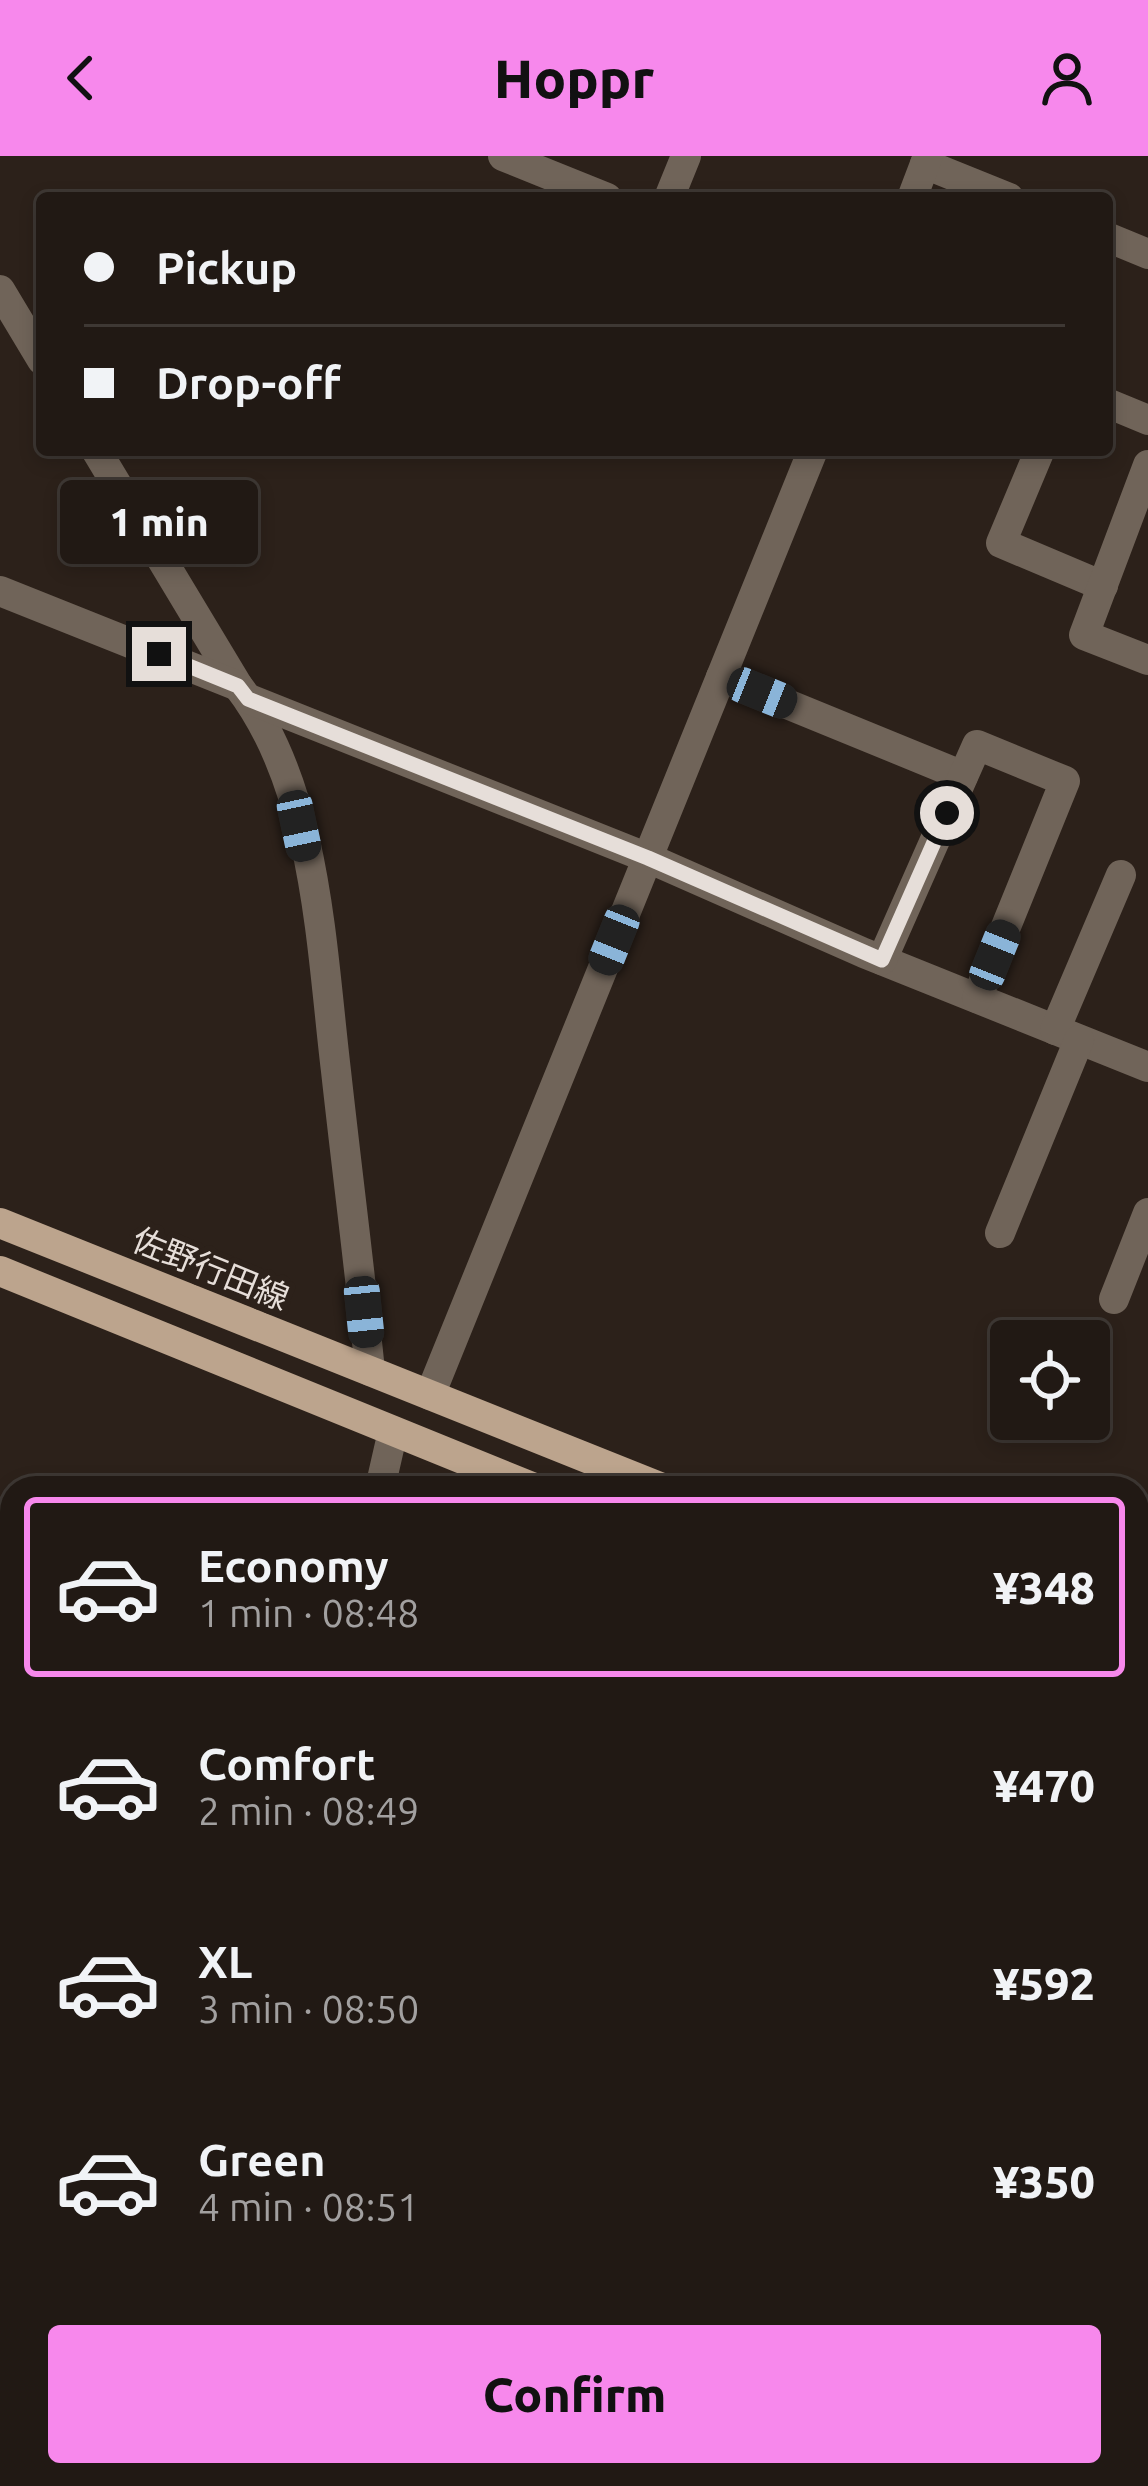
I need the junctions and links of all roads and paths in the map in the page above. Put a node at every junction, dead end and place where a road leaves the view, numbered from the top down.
1 (686, 156) edge
2 (517, 159) edge
3 (926, 160) edge
4 (593, 192) edge
5 (671, 192) edge
6 (914, 192) edge
7 (996, 192) edge
8 (1113, 239) edge
9 (1148, 254) edge
10 (0, 290) edge
11 (36, 350) edge
12 (1113, 405) edge
13 (1148, 420) edge
14 (100, 456) edge
15 (811, 456) edge
16 (1037, 456) edge
17 (1148, 465) edge
18 (1103, 586) junction
19 (0, 591) edge
20 (1148, 660) edge
21 (722, 677) junction
22 (243, 693) junction
23 (963, 776) junction
24 (648, 858) junction
25 (1121, 875) dead end
26 (882, 960) junction
27 (977, 998) junction
28 (1067, 1035) junction
29 (1148, 1067) edge
30 (1148, 1213) edge
31 (0, 1223) edge
32 (1000, 1232) dead end
33 (0, 1271) edge
34 (1114, 1299) dead end
35 (370, 1371) junction
36 (430, 1395) junction
37 (393, 1431) junction
38 (383, 1476) edge
39 (504, 1476) edge
40 (632, 1476) edge

1 - 5 street
2 - 4 street
3 - 6 street
3 - 7 street
8 - 9 street
10 - 11 street
12 - 13 street
14 - 22 street
15 - 21 street
16 - 18 street
17 - 18 street
18 - 20 street
19 - 22 street
21 - 23 street
21 - 24 street
22 - 24 street
22 - 35 street
23 - 26 street
23 - 27 street
24 - 26 street
24 - 36 street
25 - 28 street
26 - 27 street
27 - 28 street
28 - 29 street
28 - 32 street
30 - 34 street
31 - 35 main road, 佐野行田線
33 - 37 main road
35 - 36 main road, 佐野行田線
36 - 40 main road, 佐野行田線
37 - 38 street
37 - 39 main road

